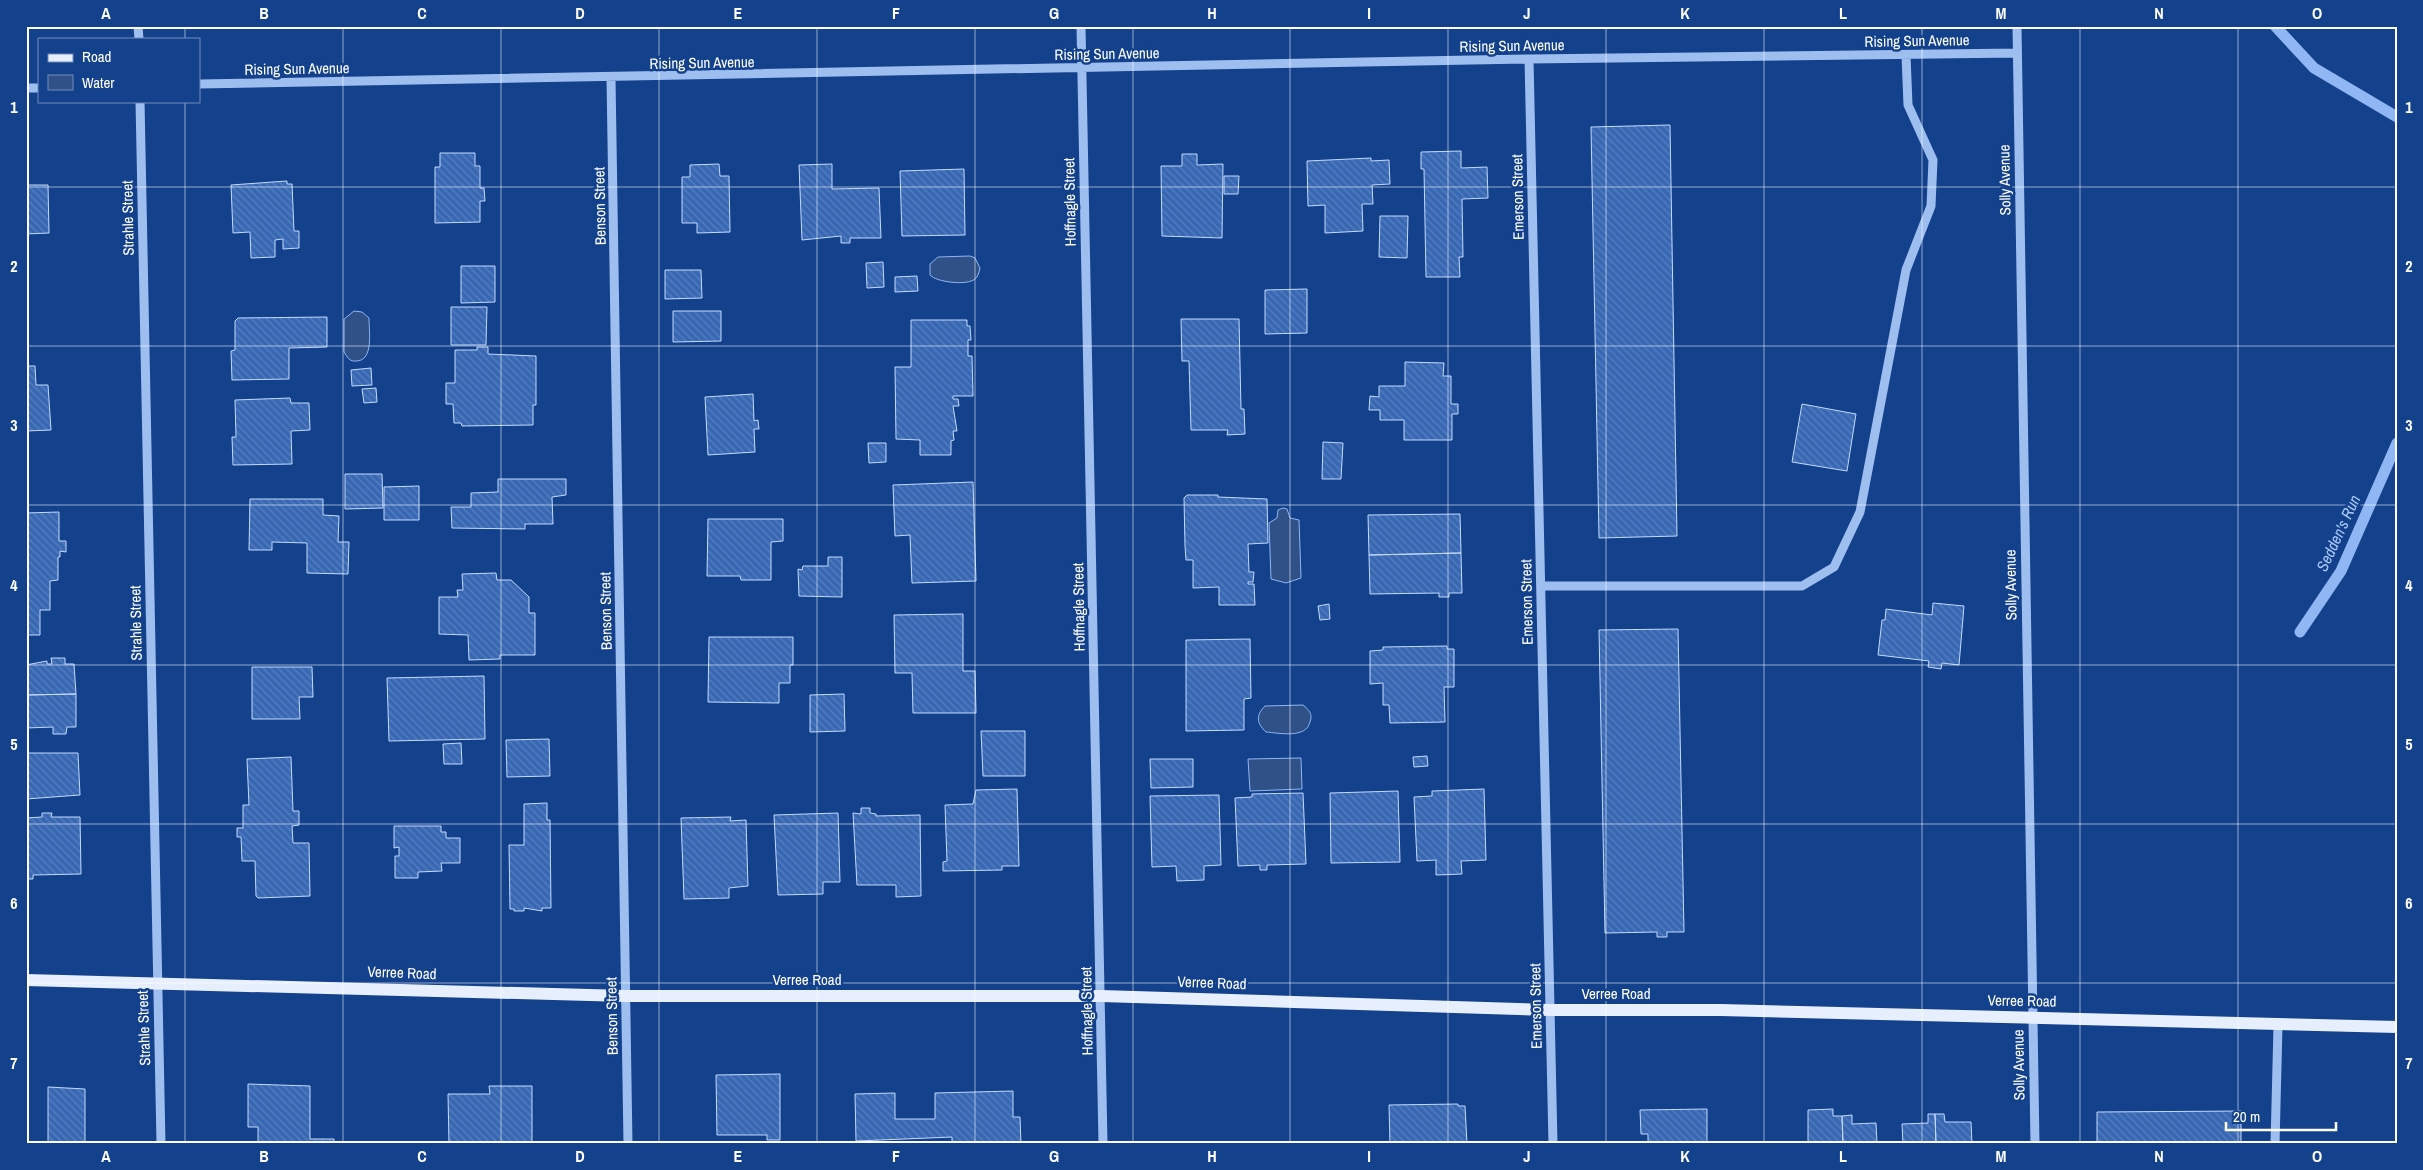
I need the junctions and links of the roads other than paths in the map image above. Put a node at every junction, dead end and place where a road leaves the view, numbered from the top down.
1 (1081, 26) edge
2 (2017, 26) edge
3 (2016, 53) junction
4 (1906, 54) junction
5 (1529, 59) junction
6 (1081, 69) junction
7 (612, 78) junction
8 (200, 84) edge
9 (140, 102) edge
10 (1540, 586) junction
11 (26, 980) edge
12 (156, 983) junction
13 (626, 996) junction
14 (1101, 996) junction
15 (1550, 1010) junction
16 (2032, 1018) junction
17 (2278, 1026) junction
18 (2397, 1027) edge
19 (161, 1144) edge
20 (628, 1144) edge
21 (1103, 1144) edge
22 (1553, 1144) edge
23 (2035, 1144) edge
24 (2275, 1144) edge

1 - 6 street, Hoffnagle Street
2 - 3 street, Solly Avenue
3 - 4 street, Rising Sun Avenue
3 - 16 street, Solly Avenue
4 - 5 street, Rising Sun Avenue
4 - 10 street
5 - 6 street, Rising Sun Avenue
5 - 10 street, Emerson Street
6 - 7 street, Rising Sun Avenue
6 - 14 street, Hoffnagle Street
7 - 8 street, Rising Sun Avenue
7 - 13 street, Benson Street
9 - 12 street, Strahle Street
10 - 15 street, Emerson Street
11 - 12 main road, Verree Road
12 - 13 main road, Verree Road
12 - 19 street, Strahle Street
13 - 14 main road, Verree Road
13 - 20 street, Benson Street
14 - 15 main road, Verree Road
14 - 21 street, Hoffnagle Street
15 - 16 main road, Verree Road
15 - 22 street, Emerson Street
16 - 17 main road, Verree Road
16 - 23 street, Solly Avenue
17 - 18 main road, Verree Road
17 - 24 street

